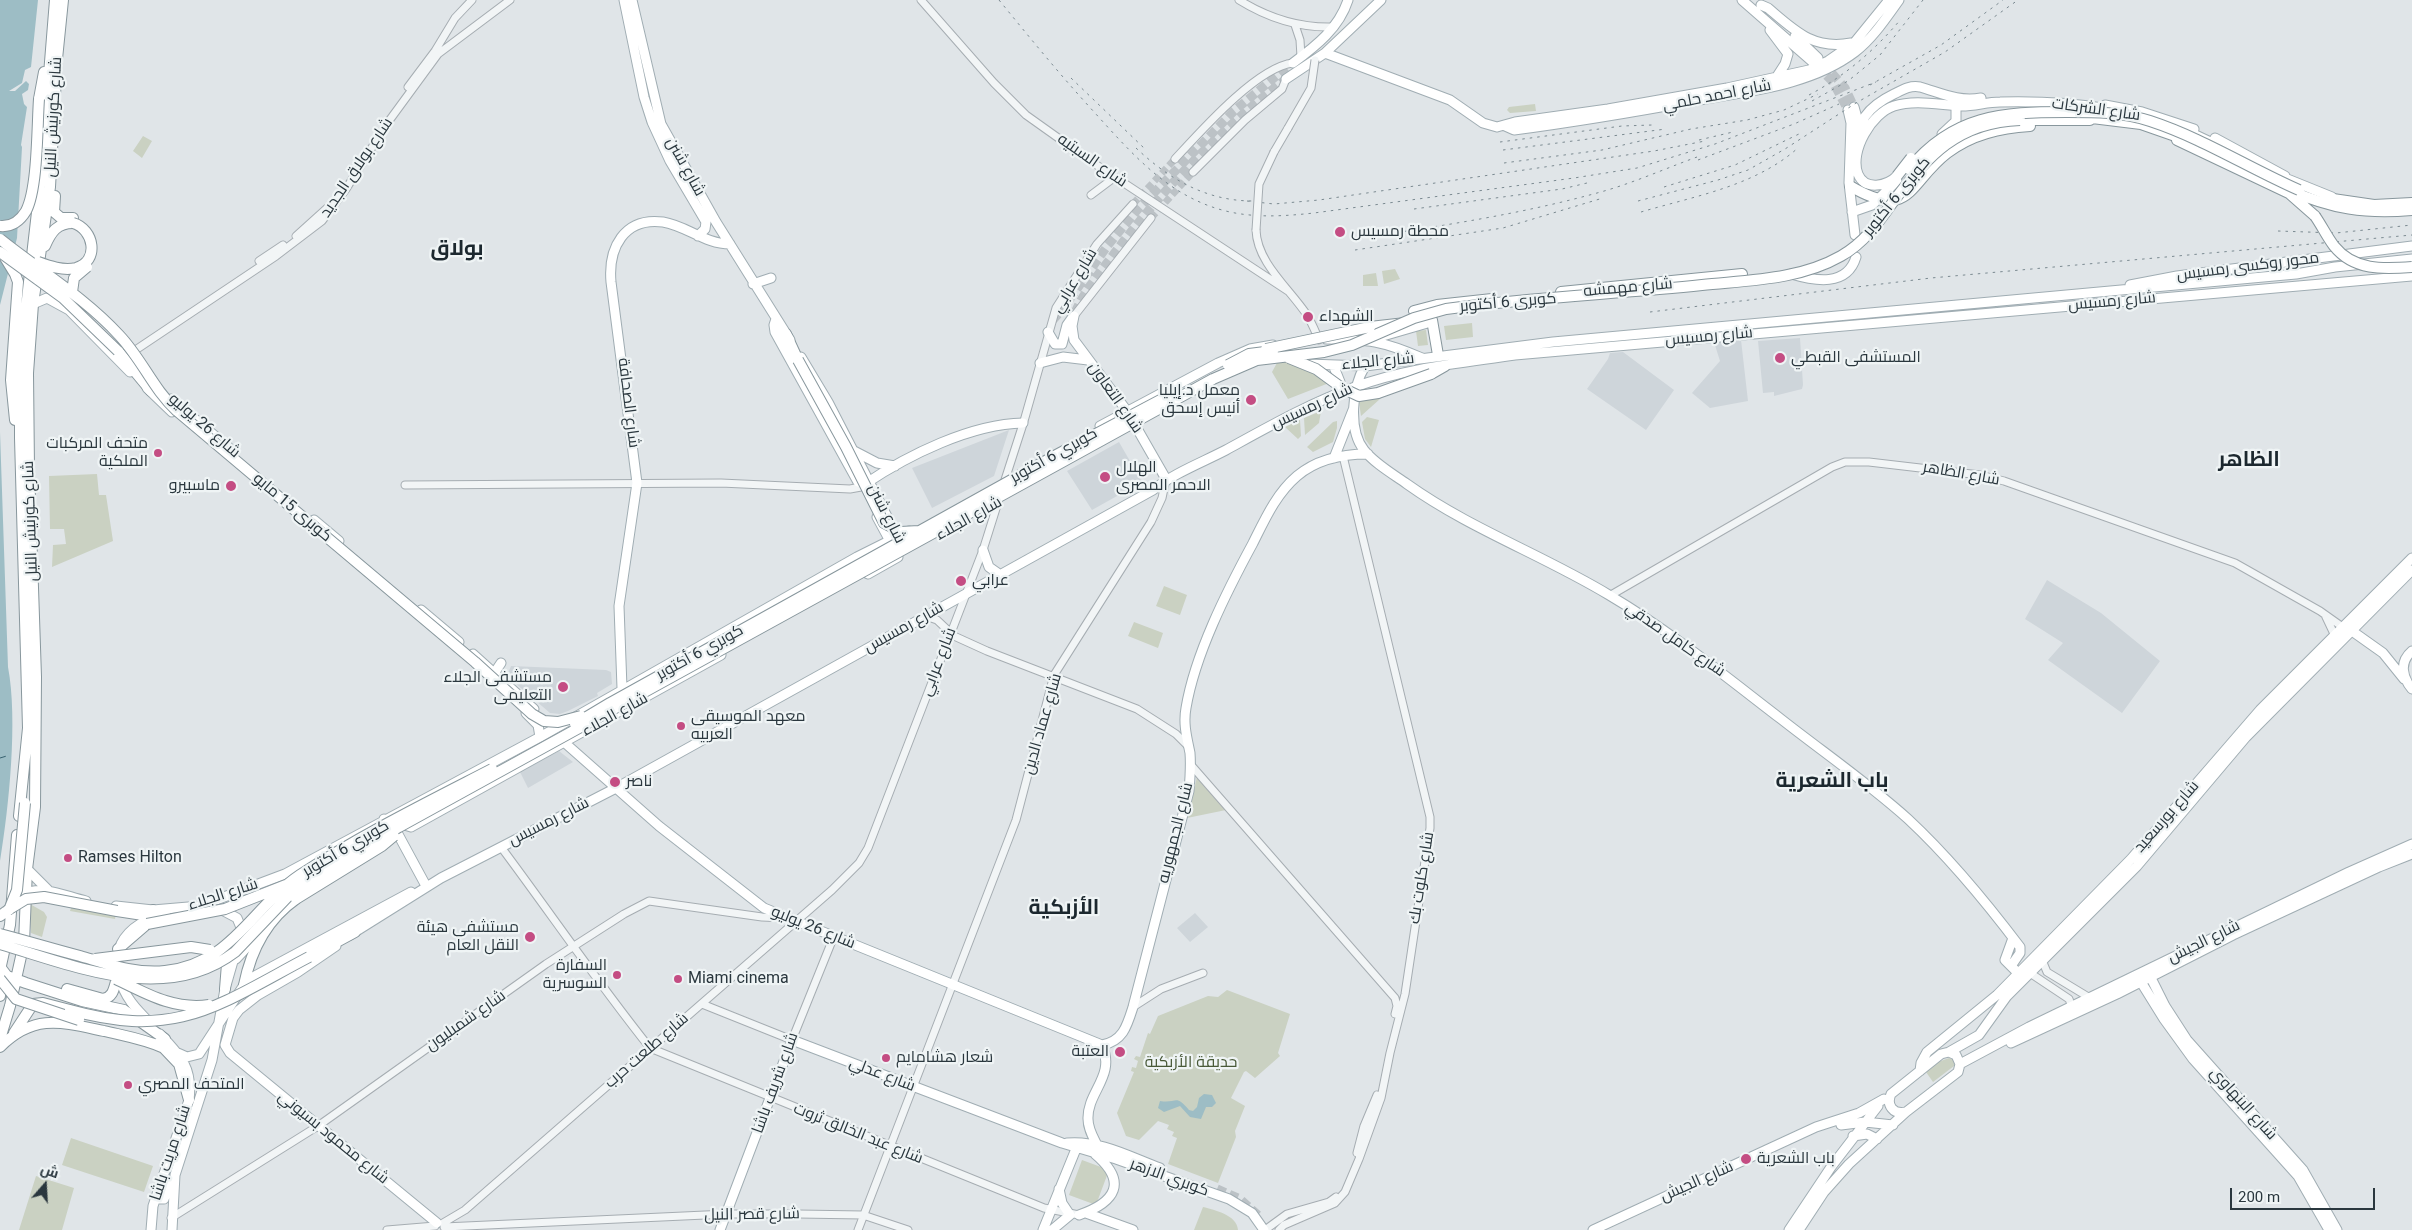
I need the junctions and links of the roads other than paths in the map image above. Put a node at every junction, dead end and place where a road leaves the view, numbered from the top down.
1 (55, 0) edge
2 (63, 0) edge
3 (472, 0) edge
4 (510, 0) edge
5 (624, 0) edge
6 (632, 0) edge
7 (921, 0) edge
8 (1239, 0) edge
9 (1348, 0) edge
10 (1381, 0) edge
11 (1742, 0) edge
12 (1889, 0) edge
13 (1899, 0) edge
14 (1759, 7) edge
15 (1295, 25) junction
16 (1333, 27) junction
17 (1854, 43) junction
18 (50, 52) junction
19 (437, 52) junction
20 (1325, 54) junction
21 (1301, 57) junction
22 (1315, 60) junction
23 (1816, 60) tunnel mouth
24 (1293, 62) joint
25 (1776, 78) junction
26 (1286, 79) joint
27 (646, 84) junction
28 (1919, 87) junction
29 (1956, 102) junction
30 (1918, 103) junction
31 (1586, 116) junction
32 (2087, 116) junction
33 (1859, 125) junction
34 (2205, 138) junction
35 (2192, 143) junction
36 (2206, 150) junction
37 (53, 152) junction
38 (1850, 157) junction
39 (1176, 159) tunnel mouth
40 (1193, 172) tunnel mouth
41 (1896, 176) joint
42 (1115, 178) junction
43 (45, 186) junction
44 (1850, 186) junction
45 (2289, 194) junction
46 (1091, 195) dead end
47 (1880, 198) junction
48 (2412, 200) edge
49 (1133, 204) tunnel mouth
50 (2412, 210) edge
51 (1852, 212) junction
52 (2412, 215) edge
53 (1151, 218) tunnel mouth
54 (73, 220) junction
55 (716, 222) junction
56 (0, 226) edge
57 (706, 226) junction
58 (1855, 235) dead end
59 (698, 236) junction
60 (0, 239) edge
61 (730, 244) junction
62 (2412, 246) edge
63 (1, 253) edge
64 (26, 257) junction
65 (1856, 257) dead end
66 (2412, 259) edge
67 (40, 260) junction
68 (2382, 261) junction
69 (2339, 266) junction
70 (2412, 267) edge
71 (2412, 276) edge
72 (771, 278) dead end
73 (2379, 278) junction
74 (2343, 281) junction
75 (1681, 283) junction
76 (753, 284) junction
77 (1286, 288) junction
78 (77, 293) junction
79 (2086, 294) junction
80 (33, 304) junction
81 (69, 310) junction
82 (1414, 311) joint
83 (1074, 316) junction
84 (776, 319) junction
85 (1432, 320) junction
86 (1398, 325) joint
87 (1048, 332) junction
88 (786, 334) junction
89 (1319, 340) junction
90 (1370, 340) junction
91 (1273, 345) junction
92 (129, 349) junction
93 (1259, 352) junction
94 (1438, 355) junction
95 (1284, 356) junction
96 (1422, 358) junction
97 (1088, 360) junction
98 (1040, 363) junction
99 (1321, 365) junction
100 (1334, 366) junction
101 (1365, 366) junction
102 (1444, 366) junction
103 (1356, 386) junction
104 (151, 391) junction
105 (1339, 393) junction
106 (168, 396) joint
107 (1354, 407) junction
108 (1128, 411) junction
109 (1023, 423) junction
110 (1136, 425) junction
111 (20, 438) junction
112 (854, 451) junction
113 (1368, 454) junction
114 (1338, 457) junction
115 (895, 466) junction
116 (1005, 479) junction
117 (1166, 479) junction
118 (869, 481) junction
119 (638, 483) junction
120 (405, 484) dead end
121 (861, 487) junction
122 (998, 503) junction
123 (922, 530) junction
124 (894, 539) junction
125 (983, 550) junction
126 (906, 553) junction
127 (2412, 558) edge
128 (2412, 570) edge
129 (999, 574) junction
130 (967, 592) junction
131 (1610, 595) junction
132 (2320, 611) junction
133 (925, 616) junction
134 (2348, 630) junction
135 (950, 632) junction
136 (2335, 636) junction
137 (2412, 651) edge
138 (501, 663) dead end
139 (488, 670) junction
140 (1054, 675) junction
141 (2404, 679) junction
142 (622, 688) junction
143 (2412, 689) edge
144 (610, 703) junction
145 (568, 719) junction
146 (540, 737) junction
147 (565, 743) junction
148 (27, 746) junction
149 (1188, 746) junction
150 (1191, 765) junction
151 (616, 788) junction
152 (392, 823) junction
153 (2412, 844) edge
154 (501, 847) junction
155 (2412, 854) edge
156 (14, 865) junction
157 (27, 867) junction
158 (848, 874) joint
159 (441, 878) junction
160 (425, 884) junction
161 (287, 885) junction
162 (48, 890) junction
163 (26, 892) junction
164 (235, 892) junction
165 (11, 898) junction
166 (200, 906) junction
167 (240, 908) junction
168 (153, 910) junction
169 (170, 910) junction
170 (4, 914) edge
171 (234, 916) junction
172 (784, 918) junction
173 (795, 922) junction
174 (269, 924) junction
175 (355, 932) junction
176 (0, 934) edge
177 (834, 936) junction
178 (0, 944) edge
179 (575, 946) junction
180 (118, 949) junction
181 (94, 960) junction
182 (2042, 960) junction
183 (234, 961) junction
184 (2011, 966) junction
185 (0, 969) edge
186 (1203, 973) dead end
187 (2030, 973) junction
188 (107, 974) junction
189 (118, 975) junction
190 (2150, 976) junction
191 (20, 978) junction
192 (0, 979) edge
193 (2141, 982) junction
194 (952, 984) junction
195 (244, 985) junction
196 (1406, 985) junction
197 (225, 989) junction
198 (0, 990) edge
199 (0, 996) edge
200 (1395, 998) junction
201 (2090, 998) junction
202 (221, 1004) junction
203 (702, 1004) junction
204 (1132, 1007) junction
205 (2072, 1007) junction
206 (0, 1009) edge
207 (70, 1010) junction
208 (7, 1020) junction
209 (219, 1026) junction
210 (12, 1036) junction
211 (0, 1039) edge
212 (792, 1040) junction
213 (164, 1043) junction
214 (1999, 1044) junction
215 (1102, 1045) junction
216 (0, 1047) edge
217 (650, 1048) junction
218 (176, 1051) junction
219 (1949, 1052) junction
220 (230, 1053) joint
221 (1960, 1064) junction
222 (1385, 1070) junction
223 (1920, 1071) junction
224 (913, 1086) junction
225 (1887, 1096) junction
226 (771, 1098) junction
227 (188, 1100) junction
228 (1906, 1112) junction
229 (1865, 1122) junction
230 (1846, 1124) junction
231 (1893, 1125) junction
232 (318, 1126) junction
233 (1854, 1137) junction
234 (1877, 1139) junction
235 (1062, 1143) joint
236 (1077, 1145) junction
237 (889, 1147) junction
238 (1095, 1148) junction
239 (175, 1175) junction
240 (1059, 1189) junction
241 (155, 1199) junction
242 (1051, 1211) junction
243 (462, 1213) junction
244 (727, 1214) junction
245 (1079, 1214) junction
246 (863, 1215) junction
247 (171, 1218) junction
248 (466, 1225) junction
249 (439, 1227) edge
250 (152, 1230) edge
251 (172, 1230) edge
252 (387, 1230) edge
253 (720, 1230) edge
254 (858, 1230) edge
255 (908, 1230) edge
256 (1043, 1230) edge
257 (1052, 1230) edge
258 (1120, 1230) edge
259 (1133, 1230) edge
260 (1265, 1230) edge
261 (1279, 1230) edge
262 (1593, 1230) edge
263 (1603, 1230) edge
264 (1789, 1230) edge
265 (1798, 1230) edge
266 (2329, 1230) edge
267 (2337, 1230) edge

1 - 18 highway, شارع كورنيش النيل
2 - 37 highway, شارع كورنيش النيل
3 - 19 street
4 - 19 street, شارع بولاق الجديد
5 - 27 main road, شارع شنن
6 - 27 main road, شارع شنن
7 - 42 street, شارع السبتيه
8 - 15 street
9 - 16 main road
10 - 20 main road
11 - 14 main road
12 - 17 main road, شارع احمد حلمي
13 - 31 main road, شارع احمد حلمي
14 - 17 main road
14 - 23 main road
14 - 25 main road
15 - 16 street
15 - 21 street
16 - 21 main road
17 - 25 main road, شارع احمد حلمي
18 - 43 highway, شارع كورنيش النيل
18 - 56 highway, bridge
19 - 92 street, شارع بولاق الجديد
20 - 22 main road
20 - 31 main road, شارع احمد حلمي
21 - 24 main road
22 - 26 main road
22 - 77 street, bridge
24 - 39 street
25 - 31 main road, شارع احمد حلمي
26 - 40 street
27 - 55 main road, شارع شنن
27 - 57 main road, شارع شنن
28 - 29 main road, شارع الشركات
28 - 30 main road
28 - 33 main road
29 - 30 main road, شارع الشركات
29 - 34 main road, شارع الشركات
29 - 47 main road
29 - 48 main road, شارع الشركات
30 - 41 main road, شارع الشركات
32 - 41 highway, bridge
32 - 45 highway, كوبرى 6 أكتوبر
32 - 47 highway
32 - 48 highway, كوبرى 6 أكتوبر, bridge
32 - 82 highway, كوبرى 6 أكتوبر, bridge
32 - 86 highway, كوبرى 6 أكتوبر, bridge
33 - 38 main road
33 - 38 main road
34 - 35 main road
34 - 36 main road
34 - 48 main road, شارع الشركات
35 - 36 highway
35 - 75 highway, bridge
36 - 50 highway
37 - 43 highway, شارع كورنيش النيل
37 - 54 highway
38 - 44 main road
42 - 46 street
42 - 77 street, شارع السبتيه
43 - 67 highway, شارع كورنيش النيل
43 - 111 highway, شارع كورنيش النيل
44 - 47 highway
44 - 51 main road
45 - 52 highway, كوبرى 6 أكتوبر
45 - 70 highway, bridge
47 - 51 main road
49 - 87 street, شارع عرابي
51 - 58 main road
53 - 83 street
54 - 64 highway, bridge
54 - 67 highway
54 - 78 highway, bridge
55 - 57 main road
55 - 61 main road, شارع شنن
57 - 59 main road
59 - 61 main road, شارع الصحافة
59 - 119 main road, شارع الصحافة
60 - 64 highway, كوبرى 15 مايو, bridge
60 - 92 highway, bridge
61 - 76 main road, شارع شنن
62 - 79 main road, محور روكسى رمسيس
63 - 92 highway, bridge
63 - 111 highway
64 - 78 highway, كوبرى 15 مايو, bridge
65 - 75 main road, شارع مهمشه
66 - 68 main road, شارع رمسيس
67 - 78 main road
67 - 80 highway, شارع كورنيش النيل
68 - 69 main road, شارع رمسيس
68 - 73 main road
69 - 74 main road
69 - 79 main road, شارع رمسيس
71 - 73 main road, شارع رمسيس
72 - 76 main road
73 - 74 main road, شارع رمسيس
74 - 102 main road, شارع رمسيس
75 - 85 main road, شارع مهمشه
76 - 84 main road, شارع شنن
77 - 89 street
78 - 81 main road
78 - 92 main road
78 - 144 highway, كوبرى 15 مايو, bridge
79 - 94 main road, شارع رمسيس
80 - 81 main road, شارع 26 يوليو
80 - 157 highway, شارع كورنيش النيل
81 - 104 main road, شارع 26 يوليو
82 - 93 highway, كوبري 6 أكتوبر, bridge
83 - 87 main road
83 - 97 main road, شارع التعاون
84 - 88 main road, شارع شنن
84 - 121 main road, شارع شنن
85 - 90 main road, شارع مهمشه
85 - 93 highway, bridge
85 - 94 highway
86 - 95 highway, كوبري 6 أكتوبر, bridge
87 - 98 street, شارع عرابي
88 - 112 main road, شارع شنن
88 - 123 highway, bridge
89 - 90 main road, شارع الجلاء
89 - 91 main road, شارع الجلاء
90 - 96 main road, شارع الجلاء
91 - 99 main road
91 - 108 main road, شارع الجلاء
92 - 104 highway
92 - 106 highway
93 - 123 highway, كوبري 6 أكتوبر, bridge
94 - 96 main road, شارع رمسيس
95 - 102 highway, bridge
95 - 152 highway, كوبري 6 أكتوبر, bridge
96 - 101 main road, شارع الجلاء
97 - 98 main road
97 - 108 main road, شارع التعاون
98 - 109 street, شارع عرابي
99 - 100 main road, شارع الجلاء
99 - 110 main road, شارع الجلاء
100 - 101 main road, شارع الجلاء
100 - 105 main road
101 - 103 main road, شارع كامل صدقي
102 - 103 main road, شارع رمسيس
103 - 105 main road, شارع رمسيس
103 - 107 main road, شارع كامل صدقي
104 - 139 main road, شارع 26 يوليو
105 - 117 main road, شارع رمسيس
106 - 139 main road, شارع 26 يوليو
107 - 113 main road, شارع كامل صدقي
107 - 114 main road
108 - 110 main road, شارع التعاون
108 - 116 main road, شارع الجلاء
109 - 115 main road
109 - 116 street, شارع عرابي
110 - 117 main road, شارع التعاون
110 - 122 main road, شارع الجلاء
111 - 148 highway, شارع كورنيش النيل
112 - 115 main road
112 - 118 main road, شارع شنن
113 - 114 main road, شارع الجمهوريه
113 - 131 main road, شارع كامل صدقي
114 - 149 main road, شارع الجمهوريه
114 - 196 street, شارع كلوت بك
115 - 118 main road
116 - 122 street, شارع عرابي
116 - 124 main road, شارع الجلاء
117 - 129 main road, شارع رمسيس
117 - 140 street, شارع عماد الدين
118 - 121 main road
118 - 124 main road, شارع شنن
119 - 120 street
119 - 121 street
119 - 142 main road, شارع الصحافة
121 - 124 main road, شارع شنن
122 - 125 street, شارع عرابي
122 - 126 main road, شارع الجلاء
123 - 144 highway, كوبري 6 أكتوبر, bridge
124 - 126 main road, شارع شنن
124 - 142 main road, شارع الجلاء
125 - 129 main road
125 - 130 street, شارع عرابي
126 - 147 main road, شارع الجلاء
127 - 134 main road, شارع بورسعيد
128 - 134 main road, شارع بورسعيد
129 - 130 main road, شارع رمسيس
130 - 133 main road, شارع رمسيس
130 - 135 street, شارع عرابي
131 - 132 street, شارع الظاهر
131 - 184 main road, شارع كامل صدقي
132 - 134 street, شارع الظاهر
132 - 136 street, شارع الظاهر
133 - 135 street
133 - 151 main road, شارع رمسيس
134 - 136 main road, شارع بورسعيد
134 - 141 main road, شارع الظاهر
134 - 182 main road, شارع بورسعيد
135 - 140 street
135 - 158 street, شارع عرابي
136 - 184 main road, شارع بورسعيد
137 - 141 main road
138 - 139 main road
139 - 145 main road, شارع 26 يوليو
139 - 146 main road, شارع 26 يوليو
140 - 149 street
140 - 194 street, شارع عماد الدين
141 - 143 main road, شارع الظاهر
142 - 145 main road, شارع الجلاء
144 - 161 highway, كوبري 6 أكتوبر, bridge
145 - 146 main road, شارع الجلاء
146 - 152 main road, شارع الجلاء
147 - 151 main road, شارع 26 يوليو
147 - 152 main road, شارع الجلاء
148 - 156 highway, شارع كورنيش النيل
148 - 170 highway, bridge
149 - 150 main road, شارع الجمهوريه
150 - 200 street
150 - 204 main road, شارع الجمهوريه
151 - 154 main road, شارع رمسيس
151 - 172 main road, شارع 26 يوليو
152 - 160 main road
152 - 164 main road, شارع الجلاء
152 - 167 main road, شارع الجلاء
152 - 174 highway, bridge
152 - 188 highway, كوبري 6 أكتوبر, bridge
153 - 201 main road, شارع الجيش
154 - 159 main road, شارع رمسيس
154 - 179 street, شارع عبد الخالق ثروت
155 - 190 main road, شارع الجيش
156 - 157 highway
156 - 165 highway, شارع كورنيش النيل
157 - 162 main road, شارع الجلاء
157 - 163 highway, شارع كورنيش النيل
158 - 173 street, شارع طلعت حرب
159 - 160 main road, شارع رمسيس
159 - 175 main road, شارع رمسيس
160 - 195 main road, شارع رمسيس
161 - 180 highway, bridge
161 - 181 highway, كوبري 6 أكتوبر, bridge
162 - 163 main road, شارع الجلاء
162 - 168 main road, شارع الجلاء
163 - 165 main road, شارع الجلاء
163 - 191 highway, شارع كورنيش النيل
164 - 166 main road, شارع الجلاء
164 - 167 main road
165 - 185 highway, شارع كورنيش النيل
166 - 169 main road, شارع الجلاء
166 - 171 main road
167 - 171 main road, شارع الجلاء
168 - 169 main road, شارع الجلاء
168 - 170 highway, bridge
169 - 180 main road
171 - 183 main road, شارع مريت باشا
172 - 173 main road, شارع 26 يوليو
172 - 179 street, شارع شمبليون
173 - 177 main road, شارع 26 يوليو
173 - 203 street, شارع طلعت حرب
174 - 183 main road
174 - 195 highway
175 - 202 highway, bridge
175 - 220 main road, شارع رمسيس
176 - 181 highway, كوبري 6 أكتوبر, bridge
177 - 194 main road, شارع 26 يوليو
177 - 212 street, شارع شريف باشا
178 - 188 highway, كوبري 6 أكتوبر, bridge
179 - 217 street, شارع عبد الخالق ثروت
179 - 232 street, شارع شمبليون
180 - 189 main road
181 - 197 highway, bridge
182 - 187 main road, شارع بورسعيد
182 - 201 street
183 - 197 main road, شارع مريت باشا
184 - 223 main road, شارع بورسعيد
185 - 191 highway
186 - 204 street
187 - 205 street
187 - 219 main road, شارع بورسعيد
188 - 202 highway, bridge
189 - 191 highway
189 - 213 main road, شارع مريت باشا
190 - 193 main road, شارع الجيش
190 - 267 main road, شارع البنهاوي
191 - 207 highway
191 - 208 highway, شارع كورنيش النيل
191 - 213 highway
192 - 213 highway, bridge
193 - 214 main road, شارع الجيش
193 - 266 main road, شارع البنهاوي
194 - 215 main road, شارع 26 يوليو
194 - 224 street, شارع عماد الدين
195 - 209 main road, شارع رمسيس
196 - 200 street
196 - 222 street, شارع كلوت بك
197 - 209 main road, شارع مريت باشا
198 - 199 highway
200 - 222 street, شارع كلوت بك
201 - 205 main road, شارع الجيش
202 - 207 highway, bridge
203 - 212 street, شارع عدلي
203 - 217 street, شارع طلعت حرب
204 - 215 main road, شارع الجمهوريه
205 - 214 main road, شارع الجيش
206 - 208 highway
207 - 210 highway
208 - 211 highway, شارع كورنيش النيل
209 - 218 main road, شارع رمسيس
209 - 239 main road, شارع مريت باشا
210 - 213 highway
210 - 216 highway
212 - 224 main road, شارع عدلي
212 - 226 main road, شارع شريف باشا
213 - 218 main road, شارع مريت باشا
213 - 227 highway
214 - 221 main road, شارع الجيش
215 - 238 main road
217 - 226 street, شارع عبد الخالق ثروت
217 - 243 street, شارع طلعت حرب
218 - 227 main road, شارع مريت باشا
219 - 221 main road
219 - 223 main road, شارع بورسعيد
220 - 232 main road, شارع محمود بسيوني
221 - 228 main road
222 - 260 street, شارع كلوت بك
222 - 261 street, شارع كلوت بك
223 - 225 main road, شارع بورسعيد
224 - 235 main road, شارع عدلي
224 - 237 street, شارع عماد الدين
225 - 228 main road
225 - 229 main road
225 - 262 main road, شارع الجيش
226 - 237 street, شارع عبد الخالق ثروت
226 - 244 main road, شارع شريف باشا
227 - 241 main road, شارع مريت باشا
228 - 231 main road
229 - 230 main road, شارع الجيش
229 - 231 main road, شارع الجيش
229 - 233 main road
230 - 233 main road
230 - 263 main road, شارع الجيش
231 - 234 main road
232 - 247 street, شارع شمبليون
232 - 249 main road, شارع محمود بسيوني
233 - 234 main road
233 - 264 main road
234 - 265 main road
235 - 236 main road, كوبري الازهر
236 - 238 main road, كوبري الازهر
236 - 240 main road
237 - 242 street, شارع عبد الخالق ثروت
237 - 246 street, شارع عماد الدين
238 - 245 main road
238 - 260 main road, كوبري الازهر
239 - 241 main road
239 - 247 main road, شارع مريت باشا
240 - 242 main road
240 - 245 main road
241 - 250 main road, شارع مريت باشا
242 - 245 street, شارع عبد الخالق ثروت
242 - 256 main road
243 - 248 street
243 - 249 street, شارع طلعت حرب
244 - 246 street, شارع قصر النيل
244 - 248 street, شارع قصر النيل
244 - 253 main road, شارع شريف باشا
245 - 257 main road
245 - 258 main road
245 - 259 main road
246 - 254 street, شارع عماد الدين
246 - 255 street, شارع قصر النيل
247 - 251 main road, شارع مريت باشا
248 - 249 street, شارع قصر النيل
249 - 252 street, شارع قصر النيل

